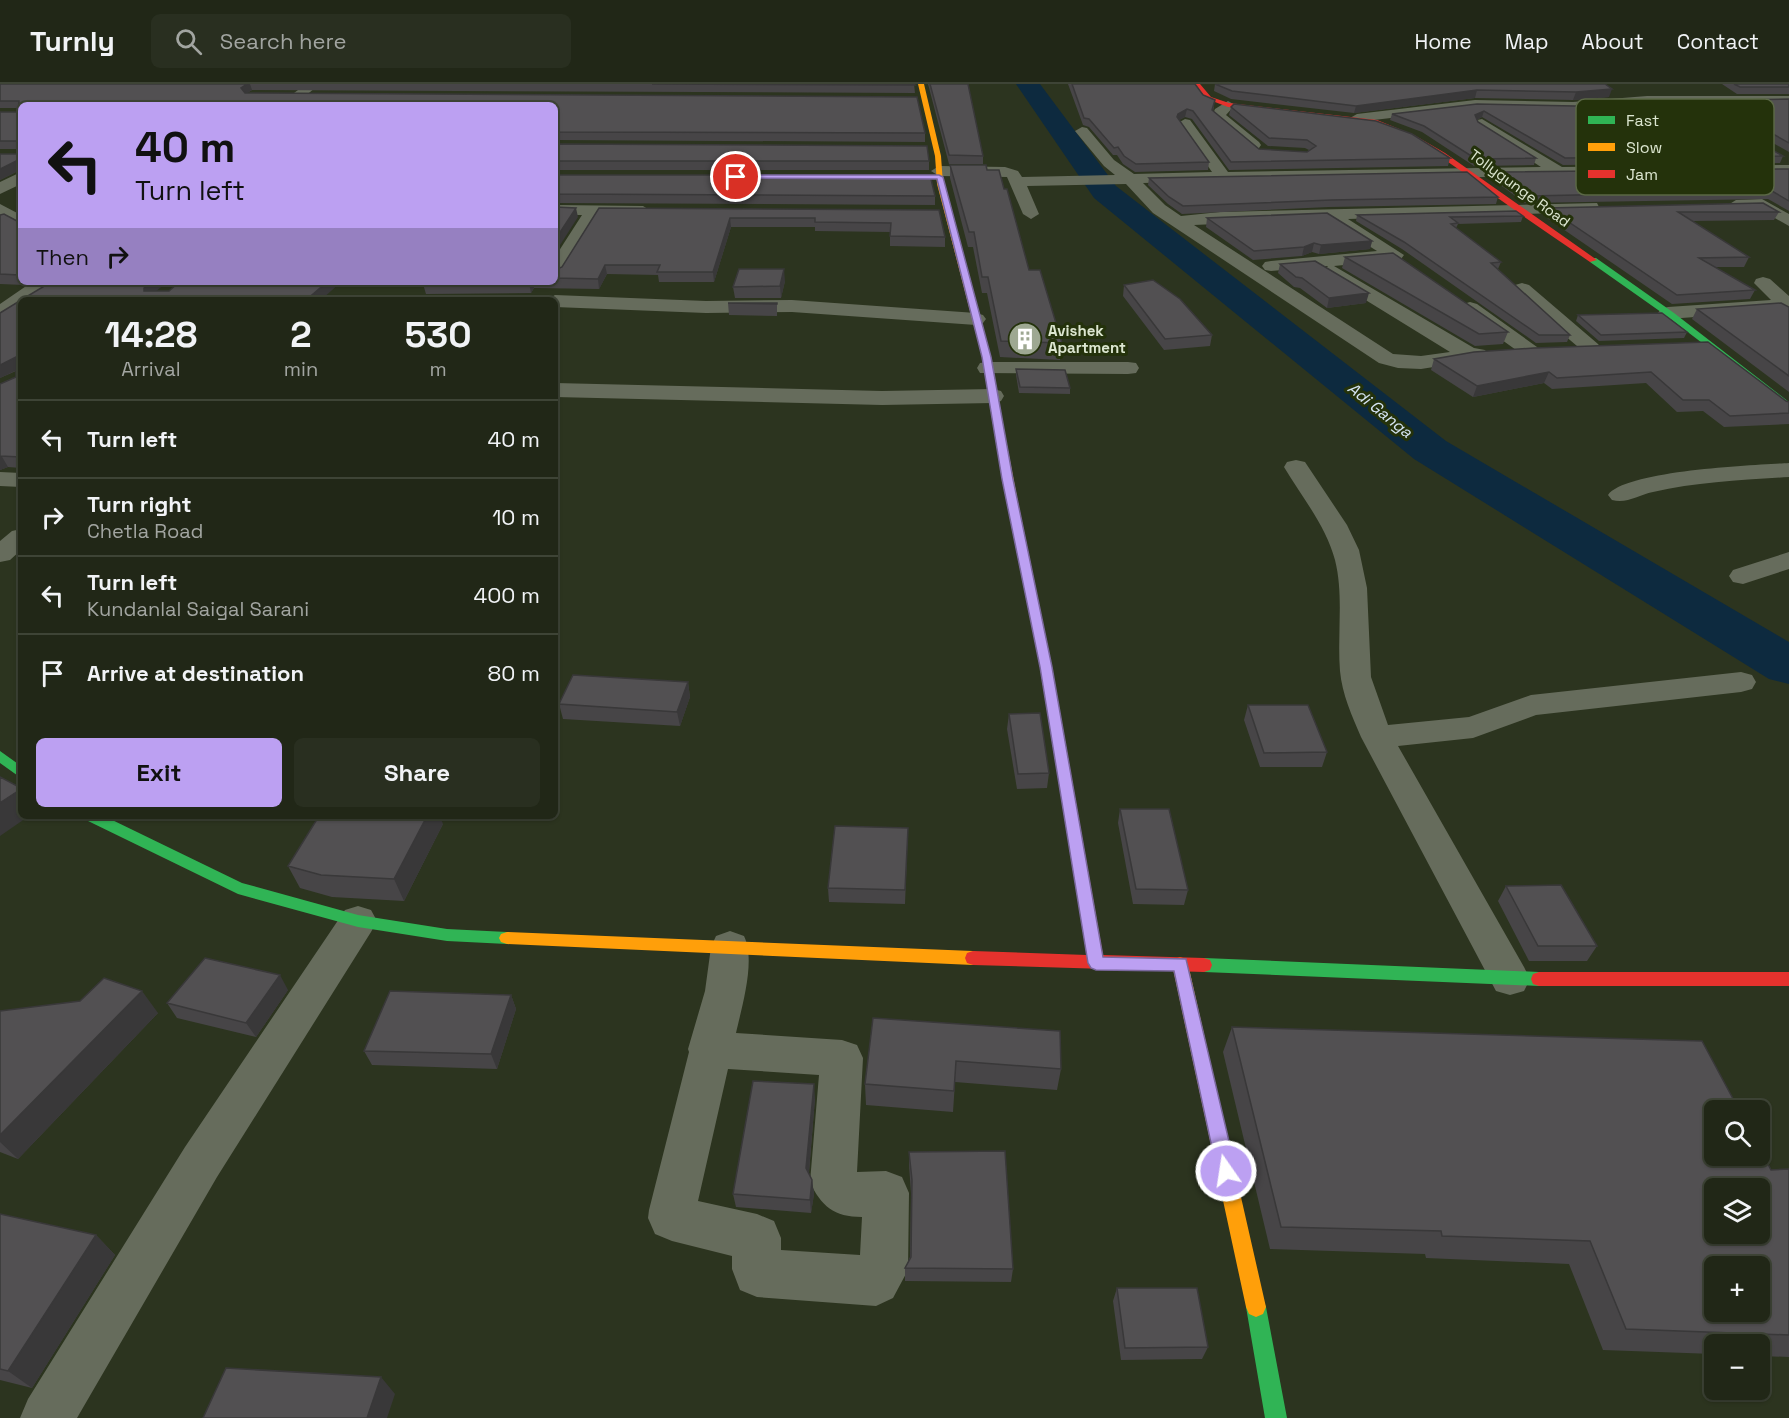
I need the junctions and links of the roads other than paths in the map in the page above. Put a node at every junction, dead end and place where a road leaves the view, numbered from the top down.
1 (921, 84) edge
2 (1197, 84) edge
3 (317, 90) edge
4 (272, 96) edge
5 (297, 96) junction
6 (289, 102) edge
7 (1511, 104) junction
8 (1228, 105) junction
9 (1574, 106) edge
10 (1357, 118) junction
11 (1536, 118) edge
12 (1185, 123) edge
13 (1482, 123) junction
14 (1514, 123) edge
15 (1463, 124) edge
16 (1421, 127) edge
17 (1400, 129) junction
18 (1082, 131) edge
19 (1263, 152) edge
20 (1556, 170) junction
21 (1576, 170) edge
22 (1467, 171) junction
23 (935, 175) junction
24 (1222, 176) junction
25 (1126, 178) junction
26 (18, 179) edge
27 (1018, 182) junction
28 (0, 189) edge
29 (1173, 200) edge
30 (1150, 201) junction
31 (0, 202) edge
32 (18, 203) edge
33 (1728, 203) edge
34 (1609, 207) edge
35 (0, 209) edge
36 (1518, 209) junction
37 (558, 210) edge
38 (593, 211) junction
39 (664, 211) edge
40 (1408, 212) junction
41 (1031, 214) dead end
42 (1329, 214) junction
43 (1788, 220) edge
44 (18, 221) edge
45 (1179, 221) junction
46 (1428, 229) edge
47 (1383, 231) edge
48 (1362, 233) junction
49 (1331, 238) edge
50 (1286, 244) edge
51 (1395, 255) junction
52 (560, 256) edge
53 (1252, 258) junction
54 (1315, 261) junction
55 (1412, 267) edge
56 (1789, 284) edge
57 (40, 285) edge
58 (1522, 289) edge
59 (25, 297) edge
60 (1456, 299) edge
61 (558, 301) edge
62 (1668, 313) junction
63 (976, 319) junction
64 (1710, 346) junction
65 (1674, 347) edge
66 (1591, 348) junction
67 (1615, 348) edge
68 (1547, 350) junction
69 (1470, 355) junction
70 (988, 368) junction
71 (1128, 368) dead end
72 (558, 390) edge
73 (993, 396) junction
74 (1789, 406) edge
75 (1296, 467) dead end
76 (1789, 470) edge
77 (0, 479) edge
78 (18, 480) edge
79 (1621, 495) dead end
80 (18, 539) edge
81 (0, 554) edge
82 (1789, 560) edge
83 (1743, 576) dead end
84 (1741, 682) dead end
85 (1377, 737) junction
86 (0, 756) edge
87 (18, 770) edge
88 (97, 819) edge
89 (358, 921) junction
90 (730, 947) junction
91 (1096, 963) junction
92 (1180, 964) junction
93 (1510, 979) junction
94 (1789, 979) edge
95 (709, 1049) junction
96 (47, 1418) edge
97 (1276, 1418) edge

1 - 23 main road
2 - 8 main road, Tollygunge Road
3 - 5 street
4 - 5 street
5 - 6 street
7 - 9 street
7 - 10 street
7 - 11 street
8 - 10 main road, Tollygunge Road
8 - 19 street
10 - 17 main road, Tollygunge Road
12 - 24 street
13 - 14 street
13 - 15 street
13 - 20 street
16 - 17 street
17 - 22 main road, Tollygunge Road
18 - 25 street
20 - 21 street
20 - 22 street
22 - 24 street
22 - 36 main road, Tollygunge Road
23 - 27 street
23 - 63 main road
24 - 25 street
25 - 27 street
25 - 30 street
26 - 28 street
27 - 41 street
29 - 30 street
30 - 45 street
31 - 32 street
33 - 43 street
34 - 36 street
35 - 44 street
36 - 40 street
36 - 62 main road, Tollygunge Road
37 - 38 street
38 - 39 street
38 - 52 street
40 - 42 street
40 - 46 street
42 - 45 street
42 - 48 street
45 - 53 street
47 - 48 street
48 - 49 street
48 - 51 street
50 - 54 street
51 - 54 street
51 - 55 street
53 - 54 street
53 - 69 street
54 - 69 street
56 - 62 street
57 - 59 street
58 - 66 street
60 - 68 street
61 - 63 street
62 - 64 main road, Tollygunge Road
63 - 70 main road
64 - 65 street
64 - 74 main road, Tollygunge Road
66 - 67 street
66 - 68 street
68 - 69 street
70 - 71 street
70 - 73 main road
72 - 73 street
73 - 91 main road
75 - 85 street
76 - 79 street
77 - 78 street
80 - 81 street
82 - 83 street
84 - 85 street
85 - 93 street
86 - 87 main road
88 - 89 main road
89 - 90 main road
89 - 96 street
90 - 91 main road
90 - 95 street
91 - 92 main road
92 - 93 main road
92 - 97 main road
93 - 94 main road
95 - 95 street

